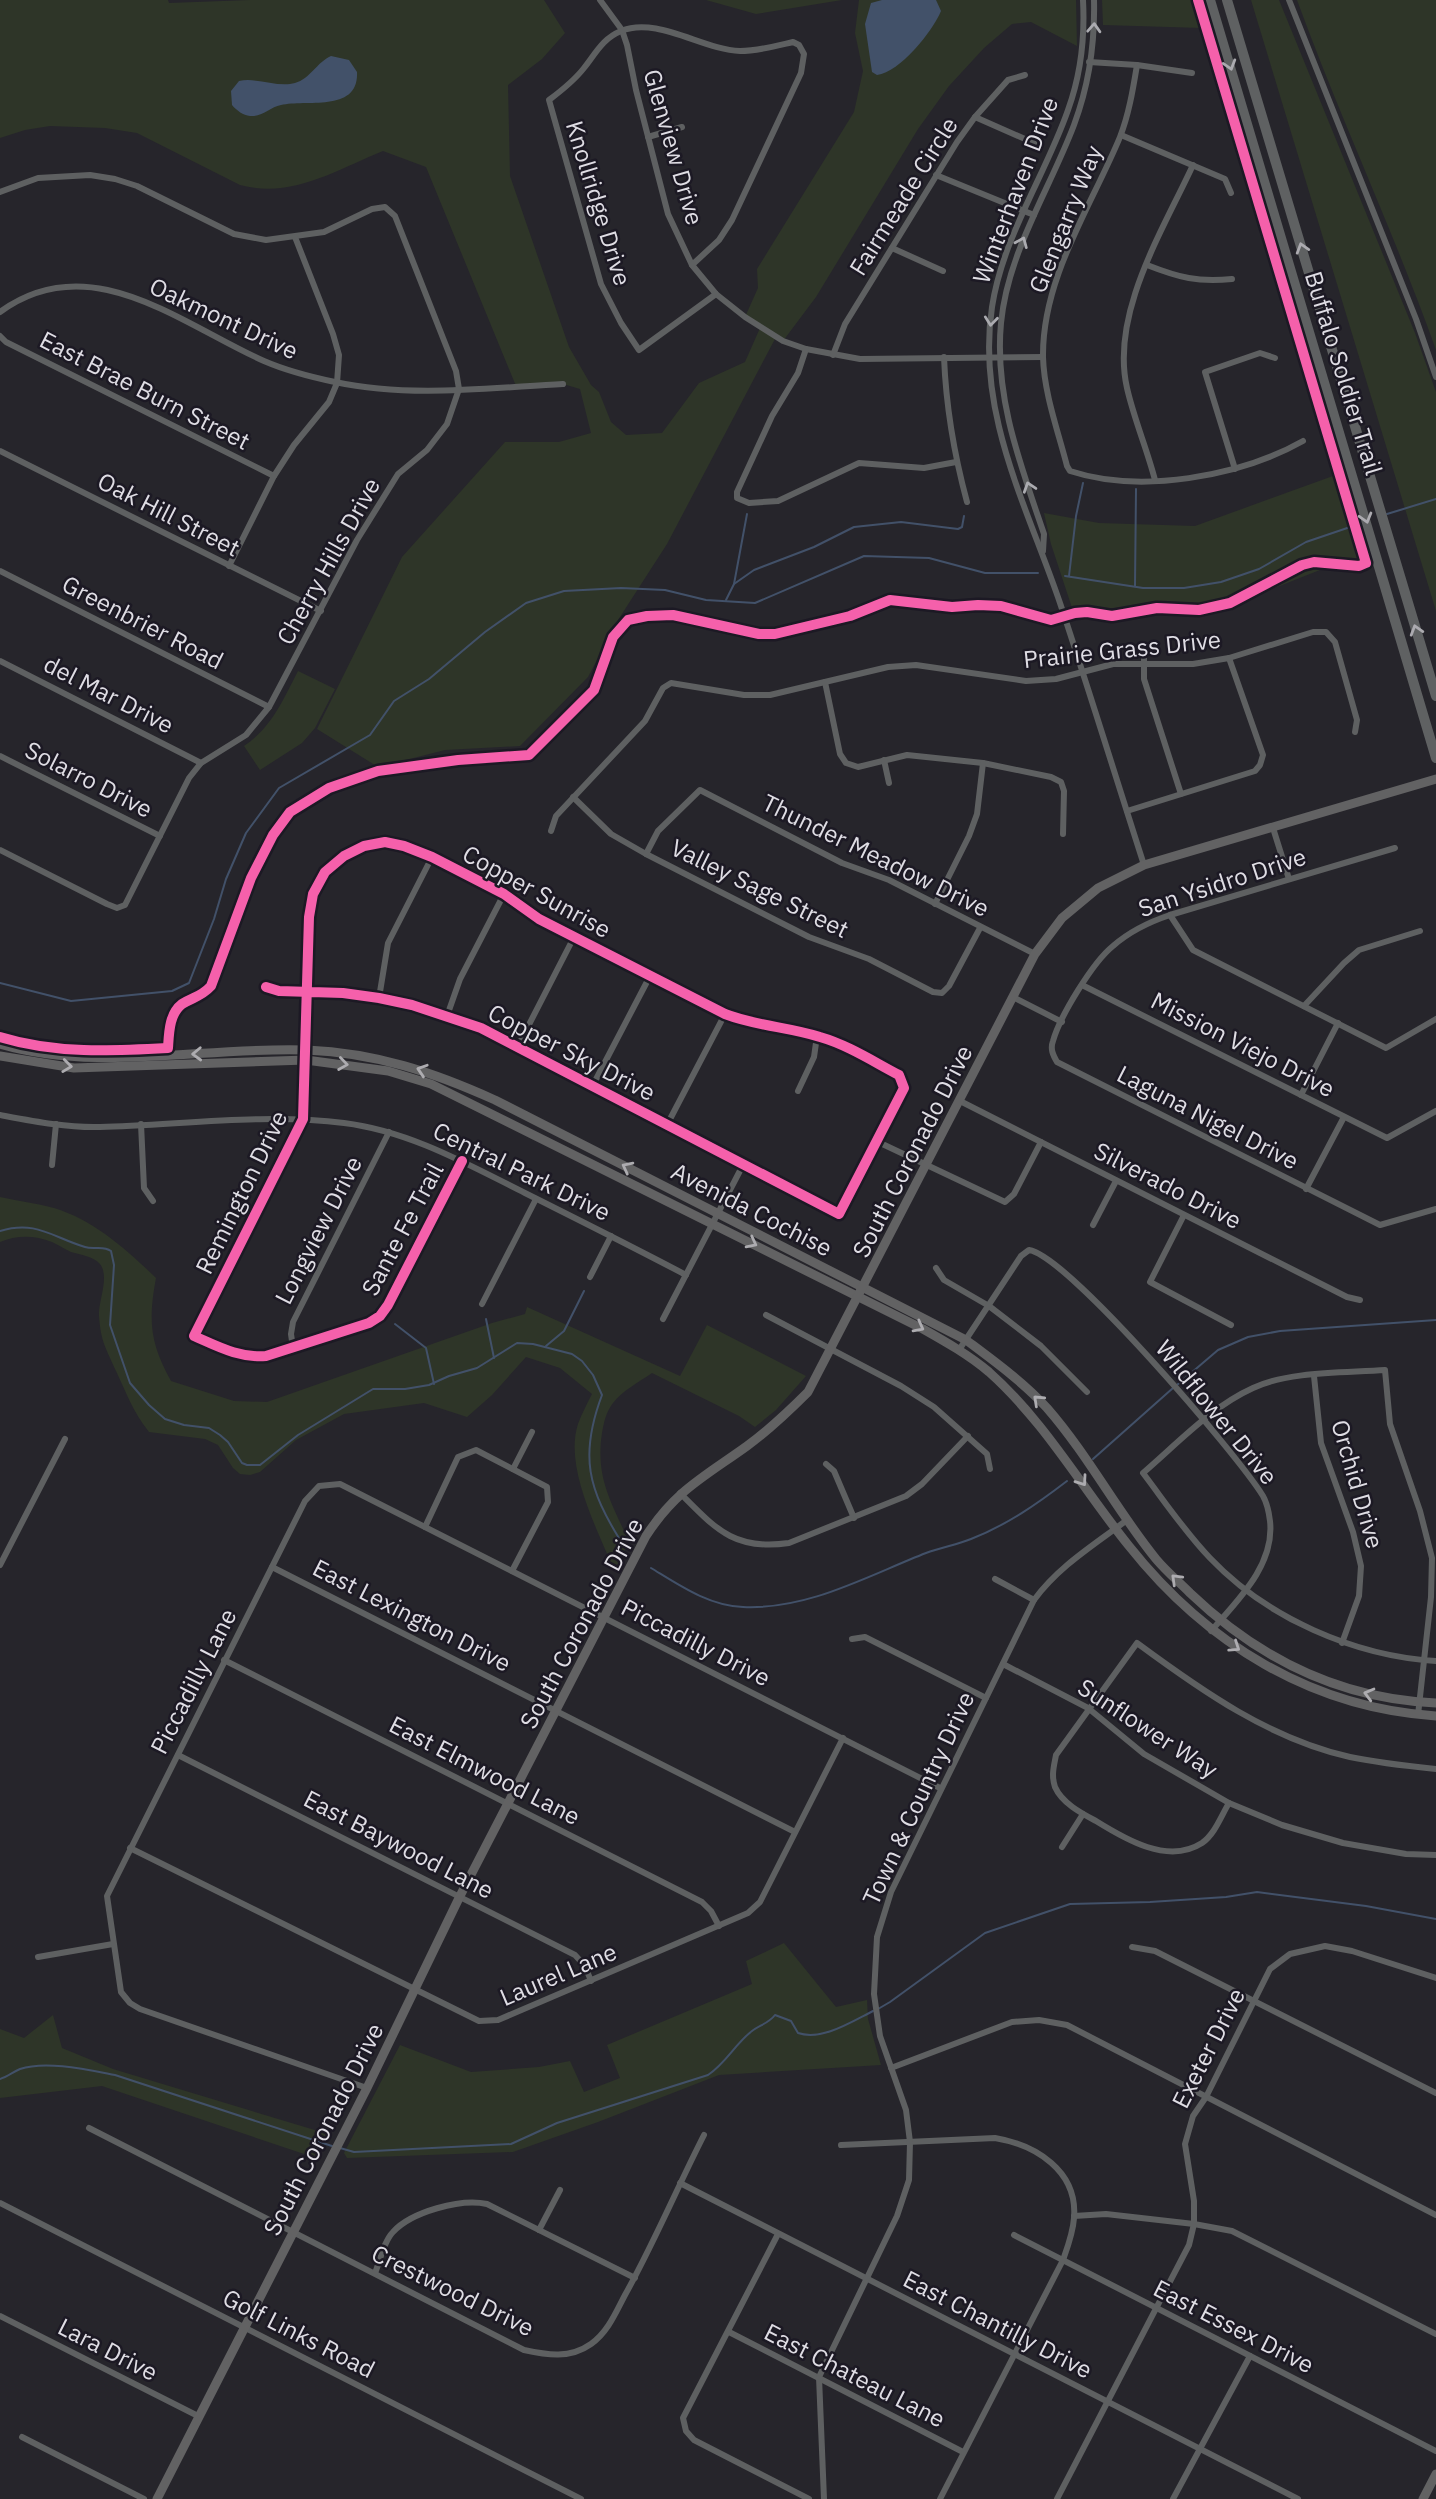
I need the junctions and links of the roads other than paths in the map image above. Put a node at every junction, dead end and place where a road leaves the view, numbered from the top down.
1 (600, 0) edge
2 (1083, 0) edge
3 (1094, 0) edge
4 (1210, 0) edge
5 (1227, 0) edge
6 (1289, 0) edge
7 (621, 30) junction
8 (1080, 62) junction
9 (1090, 62) junction
10 (1136, 65) junction
11 (1192, 73) dead end
12 (1025, 75) dead end
13 (975, 117) junction
14 (682, 127) dead end
15 (1121, 135) junction
16 (648, 136) junction
17 (1034, 143) dead end
18 (1193, 165) junction
19 (936, 175) junction
20 (0, 192) edge
21 (1231, 193) dead end
22 (1023, 211) junction
23 (1034, 215) junction
24 (295, 237) junction
25 (892, 248) junction
26 (691, 265) junction
27 (1147, 265) junction
28 (943, 271) dead end
29 (1232, 279) dead end
30 (716, 294) junction
31 (0, 312) edge
32 (0, 336) edge
33 (806, 349) junction
34 (833, 355) junction
35 (989, 356) junction
36 (999, 356) junction
37 (944, 357) junction
38 (1043, 357) junction
39 (1275, 358) dead end
40 (1436, 377) edge
41 (337, 383) junction
42 (563, 384) dead end
43 (459, 389) junction
44 (1303, 441) dead end
45 (0, 451) edge
46 (956, 463) junction
47 (1235, 468) junction
48 (274, 476) junction
49 (1155, 480) junction
50 (967, 502) dead end
51 (1043, 553) junction
52 (229, 566) junction
53 (0, 570) edge
54 (321, 611) junction
55 (1228, 658) junction
56 (0, 660) edge
57 (1144, 660) junction
58 (1082, 674) junction
59 (825, 682) junction
60 (1436, 696) edge
61 (269, 707) junction
62 (1355, 732) dead end
63 (0, 756) edge
64 (1436, 758) edge
65 (884, 760) junction
66 (201, 763) junction
67 (983, 763) junction
68 (1436, 779) edge
69 (889, 783) dead end
70 (1181, 794) junction
71 (573, 797) junction
72 (1127, 811) junction
73 (1273, 828) junction
74 (551, 831) dead end
75 (1063, 834) dead end
76 (160, 836) junction
77 (1395, 848) dead end
78 (0, 850) edge
79 (646, 854) junction
80 (432, 857) junction
81 (1144, 865) junction
82 (1289, 879) junction
83 (504, 894) junction
84 (934, 904) junction
85 (1170, 915) junction
86 (980, 928) junction
87 (1420, 931) dead end
88 (574, 937) junction
89 (1035, 954) junction
90 (650, 976) junction
91 (1082, 985) junction
92 (266, 986) dead end
93 (308, 991) junction
94 (1013, 997) junction
95 (379, 998) junction
96 (1304, 1006) junction
97 (724, 1014) junction
98 (447, 1016) junction
99 (1436, 1019) edge
100 (1062, 1022) junction
101 (1338, 1023) junction
102 (817, 1036) junction
103 (0, 1044) edge
104 (518, 1046) junction
105 (306, 1055) junction
106 (0, 1056) edge
107 (593, 1085) junction
108 (798, 1091) dead end
109 (1301, 1095) junction
110 (960, 1101) junction
111 (1436, 1111) edge
112 (0, 1115) edge
113 (1344, 1117) junction
114 (303, 1119) junction
115 (57, 1124) junction
116 (141, 1124) junction
117 (668, 1124) junction
118 (389, 1132) junction
119 (876, 1141) junction
120 (1041, 1142) junction
121 (462, 1161) junction
122 (744, 1163) junction
123 (52, 1165) dead end
124 (926, 1166) junction
125 (1116, 1181) junction
126 (1306, 1189) junction
127 (536, 1199) junction
128 (153, 1201) dead end
129 (1436, 1209) edge
130 (717, 1213) junction
131 (1184, 1215) junction
132 (712, 1224) junction
133 (1093, 1225) dead end
134 (611, 1236) junction
135 (936, 1268) dead end
136 (686, 1275) junction
137 (590, 1277) dead end
138 (863, 1287) junction
139 (858, 1296) junction
140 (1360, 1300) dead end
141 (482, 1304) dead end
142 (989, 1306) junction
143 (766, 1315) dead end
144 (663, 1319) dead end
145 (1231, 1325) dead end
146 (966, 1340) junction
147 (293, 1348) junction
148 (832, 1349) junction
149 (959, 1350) junction
150 (1314, 1376) junction
151 (1087, 1392) dead end
152 (1203, 1421) junction
153 (532, 1432) dead end
154 (968, 1436) junction
155 (65, 1438) dead end
156 (826, 1464) dead end
157 (513, 1469) junction
158 (990, 1469) dead end
159 (319, 1486) joint
160 (680, 1493) junction
161 (854, 1518) junction
162 (1127, 1520) junction
163 (425, 1527) junction
164 (1116, 1529) junction
165 (0, 1565) edge
166 (272, 1567) junction
167 (512, 1571) junction
168 (995, 1579) dead end
169 (1245, 1589) junction
170 (1034, 1600) junction
171 (604, 1618) junction
172 (1220, 1621) junction
173 (1211, 1630) junction
174 (852, 1639) dead end
175 (1342, 1643) junction
176 (225, 1660) junction
177 (1423, 1660) junction
178 (1436, 1661) edge
179 (1003, 1664) junction
180 (986, 1698) junction
181 (1419, 1702) junction
182 (1436, 1703) edge
183 (1088, 1708) junction
184 (555, 1709) junction
185 (1418, 1715) junction
186 (1436, 1716) edge
187 (843, 1738) junction
188 (178, 1755) junction
189 (1436, 1769) edge
190 (940, 1788) junction
191 (1228, 1802) junction
192 (508, 1803) junction
193 (1083, 1814) junction
194 (795, 1832) junction
195 (1062, 1847) dead end
196 (130, 1848) junction
197 (1436, 1855) edge
198 (460, 1896) junction
199 (719, 1926) junction
200 (113, 1944) junction
201 (1132, 1947) dead end
202 (38, 1957) dead end
203 (1436, 1978) edge
204 (591, 1981) junction
205 (415, 1990) junction
206 (1253, 2000) junction
207 (891, 2068) junction
208 (367, 2088) junction
209 (1436, 2094) edge
210 (1206, 2097) junction
211 (89, 2128) dead end
212 (704, 2135) dead end
213 (910, 2142) junction
214 (841, 2145) dead end
215 (680, 2183) junction
216 (560, 2190) dead end
217 (0, 2203) edge
218 (1436, 2215) edge
219 (1074, 2216) junction
220 (1194, 2224) junction
221 (539, 2230) junction
222 (292, 2231) junction
223 (778, 2234) junction
224 (1014, 2235) dead end
225 (1063, 2260) junction
226 (375, 2273) junction
227 (635, 2278) junction
228 (867, 2279) junction
229 (1158, 2308) junction
230 (0, 2316) edge
231 (245, 2327) junction
232 (729, 2332) junction
233 (1436, 2334) edge
234 (1014, 2354) junction
235 (1250, 2356) junction
236 (819, 2377) junction
237 (1108, 2402) junction
238 (198, 2416) junction
239 (22, 2437) dead end
240 (1200, 2449) junction
241 (1436, 2451) edge
242 (963, 2452) junction
243 (1436, 2474) edge
244 (144, 2499) edge
245 (157, 2499) edge
246 (580, 2499) edge
247 (809, 2499) edge
248 (824, 2499) edge
249 (940, 2499) edge
250 (1057, 2499) edge
251 (1173, 2499) edge
252 (1298, 2499) edge
253 (1423, 2499) edge

1 - 7 street, Glenview Drive
2 - 8 street, Winterhaven Drive
9 -> 3 street, Winterhaven Drive
4 -> 64 main road, Buffalo Soldier Trail
60 -> 5 main road, Buffalo Soldier Trail
6 - 40 street
7 - 16 street, Glenview Drive
7 - 26 street
7 - 30 street, Knollridge Drive
8 - 9 street
8 - 22 street, Winterhaven Drive
9 - 10 street
9 - 23 street, Winterhaven Drive
10 - 11 street
10 - 15 street, Glengarry Way
12 - 13 street, Fairmeade Circle
13 - 17 street
13 - 19 street, Fairmeade Circle
14 - 16 street
15 - 18 street
15 - 38 street, Glengarry Way
16 - 26 street, Glenview Drive
18 - 21 street
18 - 27 street
19 - 22 street
19 - 25 street, Fairmeade Circle
20 - 24 street
22 - 23 street
22 -> 35 street, Winterhaven Drive
36 -> 23 street, Winterhaven Drive
24 - 41 street
24 - 43 street
25 - 28 street
25 - 34 street, Fairmeade Circle
26 - 30 street, Glenview Drive
27 - 29 street
27 - 49 street
30 - 33 street, Glenview Drive
31 - 41 street, Oakmont Drive
32 - 48 street, East Brae Burn Street
33 - 34 street, Glenview Drive
33 - 46 street
34 - 37 street, Glenview Drive
35 - 36 street, Glenview Drive
35 - 37 street, Glenview Drive
35 - 51 street, Winterhaven Drive
36 - 38 street, Glenview Drive
51 -> 36 street, Winterhaven Drive
37 - 46 street
38 - 49 street, Glengarry Way
39 - 47 street
41 - 43 street, Oakmont Drive
41 - 48 street
42 - 43 street, Oakmont Drive
43 - 54 street, Cherry Hills Drive
44 - 47 street
45 - 52 street, Oak Hill Street
46 - 50 street
47 - 49 street
48 - 52 street
51 - 58 street, Winterhaven Drive
52 - 54 street, Oak Hill Street
53 - 61 street, Greenbrier Road
54 - 61 street, Cherry Hills Drive
55 - 57 street, Prairie Grass Drive
55 - 62 street, Prairie Grass Drive
55 - 70 street
56 - 66 street, del Mar Drive
57 - 58 street, Prairie Grass Drive
57 - 70 street
58 - 59 street, Prairie Grass Drive
58 - 72 street, Winterhaven Drive
59 - 65 street
59 - 71 street, Prairie Grass Drive
61 - 66 street, Cherry Hills Drive
63 - 76 street, Solarro Drive
65 - 67 street
65 - 69 street
66 - 76 street, Cherry Hills Drive
67 - 75 street
67 - 84 street
68 - 73 street, South Coronado Drive
70 - 72 street
71 - 74 street
71 - 79 street, Valley Sage Street
72 - 81 street, Winterhaven Drive
73 - 81 street, South Coronado Drive
73 - 82 street
76 - 78 street, Cherry Hills Drive
77 - 82 street, San Ysidro Drive
79 - 84 street, Thunder Meadow Drive
79 - 86 street, Valley Sage Street
80 - 83 street, Copper Sunrise
80 - 93 street, Copper Sunrise
80 - 95 street
81 - 89 street, South Coronado Drive
82 - 85 street, San Ysidro Drive
83 - 88 street, Copper Sunrise
83 - 98 street
84 - 86 street, Thunder Meadow Drive
85 - 91 street, San Ysidro Drive
85 - 96 street
86 - 89 street, Thunder Meadow Drive
87 - 96 street
88 - 90 street, Copper Sunrise
88 - 104 street
89 - 94 street, South Coronado Drive
90 - 97 street, Copper Sunrise
90 - 107 street
91 - 100 street, San Ysidro Drive
91 - 109 street, Mission Viejo Drive
92 - 93 street, Copper Sky Drive
93 - 95 street, Copper Sky Drive
93 - 105 street, Copper Sunrise
94 - 100 street
94 - 110 street, South Coronado Drive
95 - 98 street, Copper Sky Drive
96 - 101 street
97 - 102 street, Copper Sunrise
97 - 117 street
98 - 104 street, Copper Sky Drive
99 - 101 street
100 - 126 street, Laguna Nigel Drive
101 - 109 street
102 - 108 street
102 - 119 street, Copper Sunrise
105 -> 103 street, Avenida Cochise
104 - 107 street, Copper Sky Drive
106 -> 105 street, Avenida Cochise
105 - 114 street, Remington Drive
130 -> 105 street, Avenida Cochise
105 -> 132 street, Avenida Cochise
107 - 117 street, Copper Sky Drive
109 - 113 street, Mission Viejo Drive
110 - 120 street, Silverado Drive
110 - 124 street, South Coronado Drive
111 - 113 street, Mission Viejo Drive
112 - 115 street, Central Park Drive
113 - 126 street
114 - 116 street, Central Park Drive
114 - 118 street, Central Park Drive
114 - 147 street, Remington Drive
115 - 116 street, Central Park Drive
115 - 123 street
116 - 128 street
117 - 122 street, Copper Sky Drive
118 - 121 street, Central Park Drive
118 - 147 street, Longview Drive
119 - 122 street, Copper Sky Drive
119 - 124 street
120 - 124 street
120 - 125 street, Silverado Drive
121 - 127 street, Central Park Drive
121 - 147 street, Sante Fe Trail
122 - 130 street
124 - 138 street, South Coronado Drive
125 - 131 street, Silverado Drive
125 - 133 street
126 - 129 street, Laguna Nigel Drive
127 - 134 street, Central Park Drive
127 - 141 street
130 - 132 street
130 - 138 street, Avenida Cochise
131 - 140 street, Silverado Drive
131 - 145 street
132 - 136 street
132 -> 139 street, Avenida Cochise
134 - 136 street, Central Park Drive
134 - 137 street
135 - 142 street
136 - 144 street
138 - 139 street, South Coronado Drive
138 - 146 street, Avenida Cochise
139 - 148 street, South Coronado Drive
139 -> 149 street, Avenida Cochise
142 - 146 street
142 - 151 street
142 - 152 street, Wildflower Drive
143 - 148 street
146 - 149 street
162 -> 146 street, Avenida Cochise
148 - 154 street
148 - 160 street, South Coronado Drive
149 -> 164 street, Avenida Cochise
150 - 152 street
150 - 175 street, Orchid Drive
150 - 177 street
152 - 169 street, Wildflower Drive
152 - 169 street
153 - 157 street
154 - 158 street
154 - 161 street
155 - 165 street
156 - 161 street
157 - 163 street
157 - 167 street
159 - 163 street, Piccadilly Drive
159 - 166 street, Piccadilly Lane
160 - 161 street
160 - 171 street, South Coronado Drive
162 - 164 street, Town & Country Drive
172 -> 162 street, Avenida Cochise
163 - 167 street, Piccadilly Drive
164 - 170 street, Town & Country Drive
164 - 173 street, Avenida Cochise
166 - 176 street, Piccadilly Lane
166 - 184 street, East Lexington Drive
167 - 171 street, Piccadilly Drive
168 - 170 street
169 - 172 street, Wildflower Drive
169 - 175 street
170 - 179 street, Town & Country Drive
171 - 184 street, South Coronado Drive
171 - 187 street, Piccadilly Drive
172 - 173 street, Wildflower Drive
181 -> 172 street, Avenida Cochise
173 -> 185 street, Avenida Cochise
174 - 180 street
175 - 177 street
176 - 188 street, Piccadilly Lane
176 - 192 street, East Elmwood Lane
177 - 178 street
177 - 181 street
179 - 180 street, Town & Country Drive
179 - 183 street, Sunflower Way
180 - 190 street, Town & Country Drive
181 - 182 street, Avenida Cochise
181 - 185 street
183 - 189 street
183 - 191 street, Sunflower Way
183 - 193 street
184 - 192 street, South Coronado Drive
184 - 194 street, East Lexington Drive
185 - 186 street, Avenida Cochise
187 - 190 street, Piccadilly Drive
187 - 194 street, Laurel Lane
188 - 196 street, Piccadilly Lane
188 - 198 street, East Baywood Lane
190 - 207 street, Town & Country Drive
191 - 193 street
191 - 197 street, Sunflower Way
192 - 198 street, South Coronado Drive
192 - 199 street, East Elmwood Lane
193 - 195 street
194 - 199 street, Laurel Lane
196 - 200 street, Piccadilly Lane
196 - 205 street, Laurel Lane
198 - 204 street, East Baywood Lane
198 - 205 street, South Coronado Drive
199 - 204 street, Laurel Lane
200 - 202 street
200 - 208 street
201 - 206 street
203 - 206 street, Exeter Drive
204 - 205 street, Laurel Lane
205 - 208 street, South Coronado Drive
206 - 209 street
206 - 210 street, Exeter Drive
207 - 210 street
207 - 213 street, Town & Country Drive
208 - 222 street, South Coronado Drive
210 - 218 street
210 - 220 street, Exeter Drive
211 - 222 street, Crestwood Drive
212 - 215 street, Crestwood Drive
213 - 214 street
213 - 219 street
213 - 228 street, Town & Country Drive
215 - 223 street, East Chantilly Drive
215 - 227 street, Crestwood Drive
216 - 221 street
217 - 231 street, Golf Links Road
219 - 220 street
219 - 225 street
220 - 229 street, Exeter Drive
220 - 233 street
221 - 226 street
221 - 227 street
222 - 226 street, Crestwood Drive
222 - 231 street, South Coronado Drive
223 - 228 street, East Chantilly Drive
223 - 232 street
224 - 225 street, East Essex Drive
225 - 229 street, East Essex Drive
225 - 234 street
226 - 227 street, Crestwood Drive
228 - 234 street, East Chantilly Drive
228 - 236 street, Town & Country Drive
229 - 235 street, East Essex Drive
229 - 237 street, Exeter Drive
230 - 238 street, Lara Drive
231 - 238 street, South Coronado Drive
231 - 246 street, Golf Links Road
232 - 236 street, East Chateau Lane
232 - 247 street
234 - 237 street, East Chantilly Drive
234 - 242 street
235 - 240 street
235 - 241 street, East Essex Drive
236 - 242 street, East Chateau Lane
236 - 248 street, Town & Country Drive
237 - 240 street, East Chantilly Drive
237 - 250 street, Exeter Drive
238 - 245 street, South Coronado Drive
239 - 244 street
240 - 251 street
240 - 252 street, East Chantilly Drive
242 - 249 street
243 - 253 street

